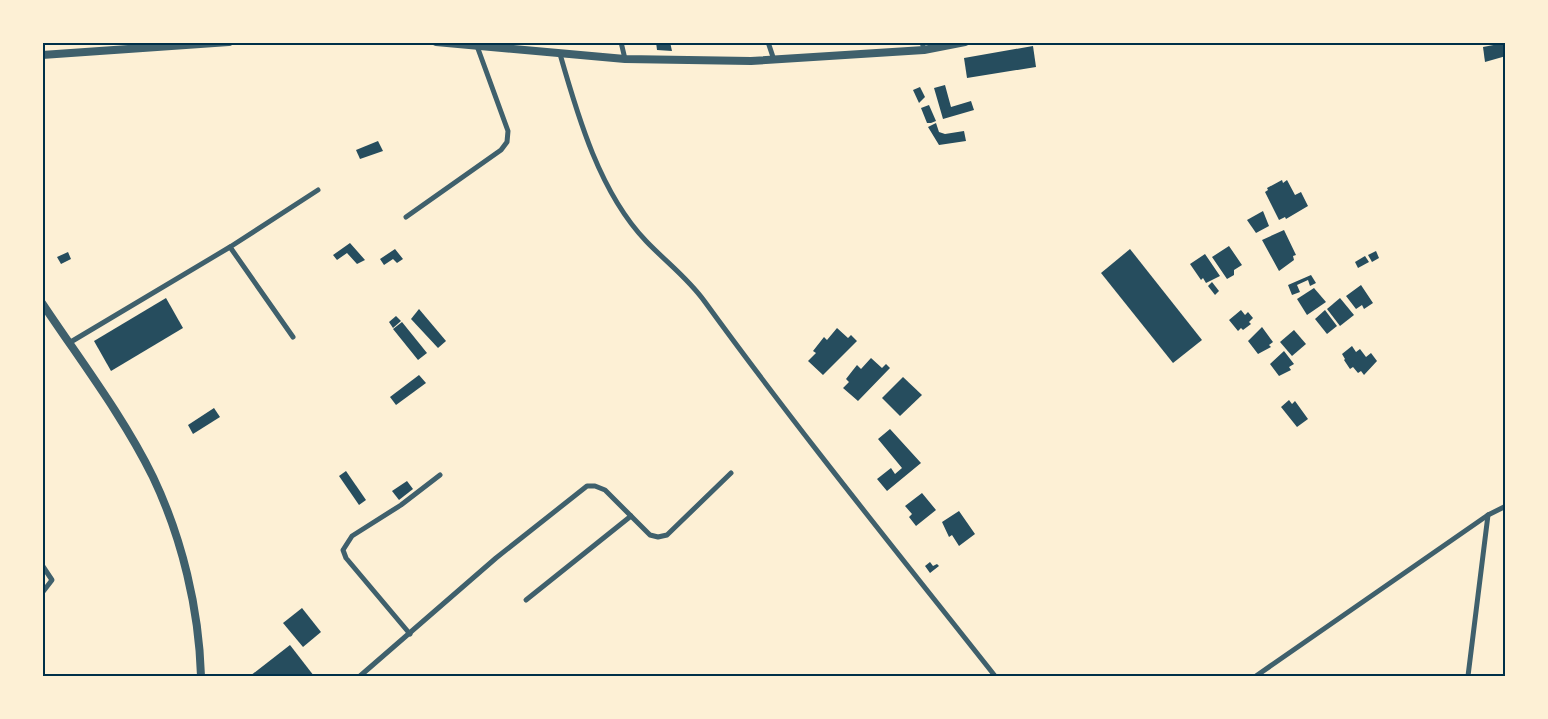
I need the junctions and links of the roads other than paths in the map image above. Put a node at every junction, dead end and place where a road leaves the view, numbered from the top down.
1 (229, 42) edge
2 (436, 42) edge
3 (620, 42) edge
4 (768, 42) edge
5 (965, 42) edge
6 (477, 46) junction
7 (513, 46) edge
8 (923, 46) edge
9 (560, 54) junction
10 (42, 55) edge
11 (625, 59) junction
12 (774, 60) junction
13 (318, 190) dead end
14 (406, 217) dead end
15 (230, 247) junction
16 (42, 303) edge
17 (293, 337) dead end
18 (69, 343) junction
19 (730, 473) dead end
20 (440, 475) dead end
21 (1506, 506) edge
22 (1488, 515) junction
23 (631, 516) junction
24 (42, 565) edge
25 (42, 593) edge
26 (526, 600) dead end
27 (410, 634) junction
28 (201, 676) edge
29 (360, 676) edge
30 (995, 676) edge
31 (1256, 676) edge
32 (1468, 676) edge

1 - 10 street
2 - 6 street
3 - 11 street
4 - 12 street
5 - 8 street
6 - 7 street
6 - 14 street
7 - 9 street
8 - 12 street
9 - 11 street
9 - 30 street
11 - 12 street
13 - 15 street
15 - 17 street
15 - 18 street
16 - 18 street
18 - 28 street
19 - 23 street
20 - 27 street
21 - 22 street
22 - 31 street
22 - 32 street
23 - 26 street
23 - 27 street
24 - 25 street
27 - 29 street

